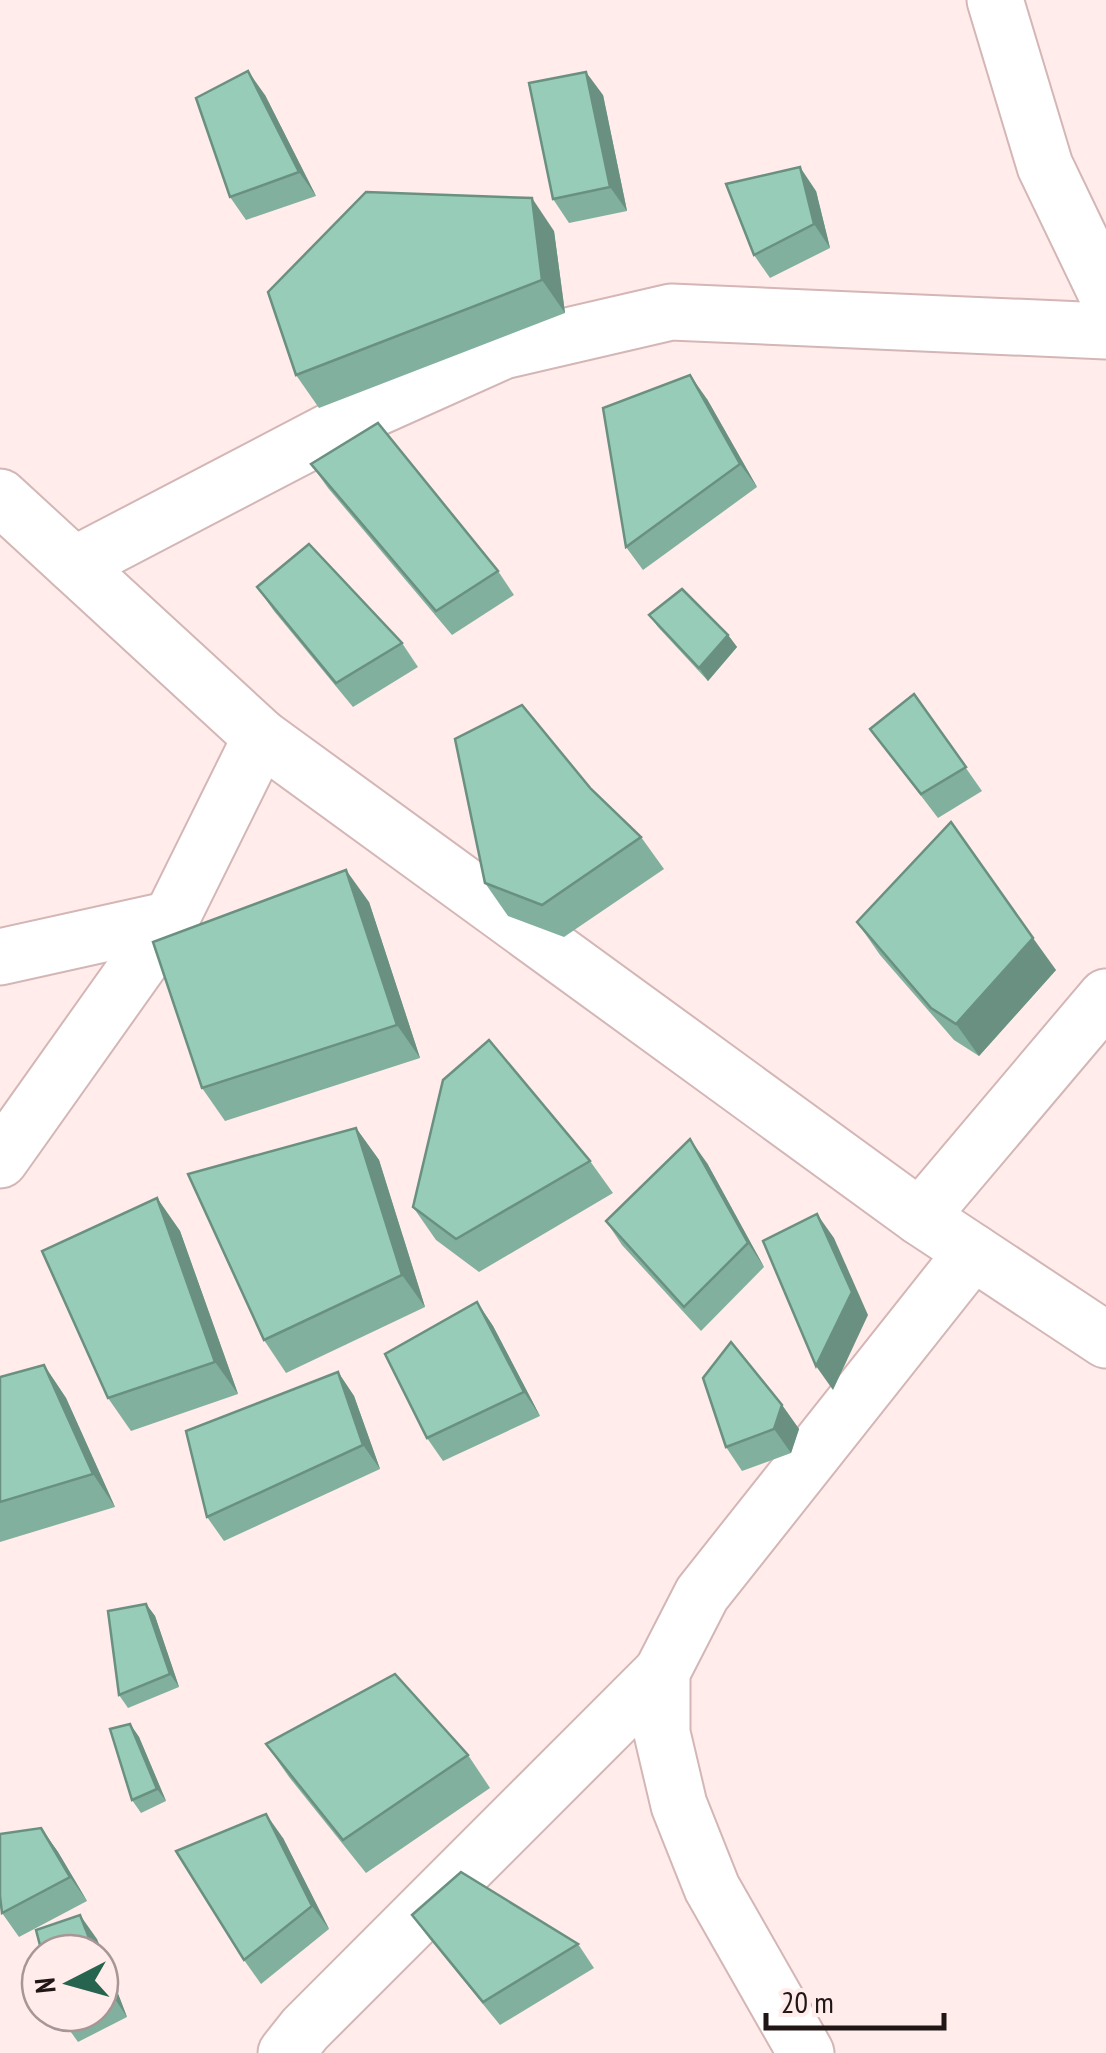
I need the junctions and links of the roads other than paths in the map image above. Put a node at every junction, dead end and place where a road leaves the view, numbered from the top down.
1 (995, 0) edge
2 (1106, 293) edge
3 (1106, 331) edge
4 (0, 498) edge
5 (74, 565) junction
6 (261, 737) junction
7 (172, 919) junction
8 (0, 957) edge
9 (1106, 998) edge
10 (0, 1160) edge
11 (920, 1218) junction
12 (972, 1252) junction
13 (1106, 1340) edge
14 (662, 1672) junction
15 (286, 2053) edge
16 (806, 2053) edge

1 - 2 street
3 - 5 street
4 - 5 street
5 - 6 street
6 - 7 street
6 - 11 street
7 - 8 street
7 - 10 street
9 - 11 street
11 - 12 street
12 - 13 street
12 - 14 street
14 - 15 street
14 - 16 street

